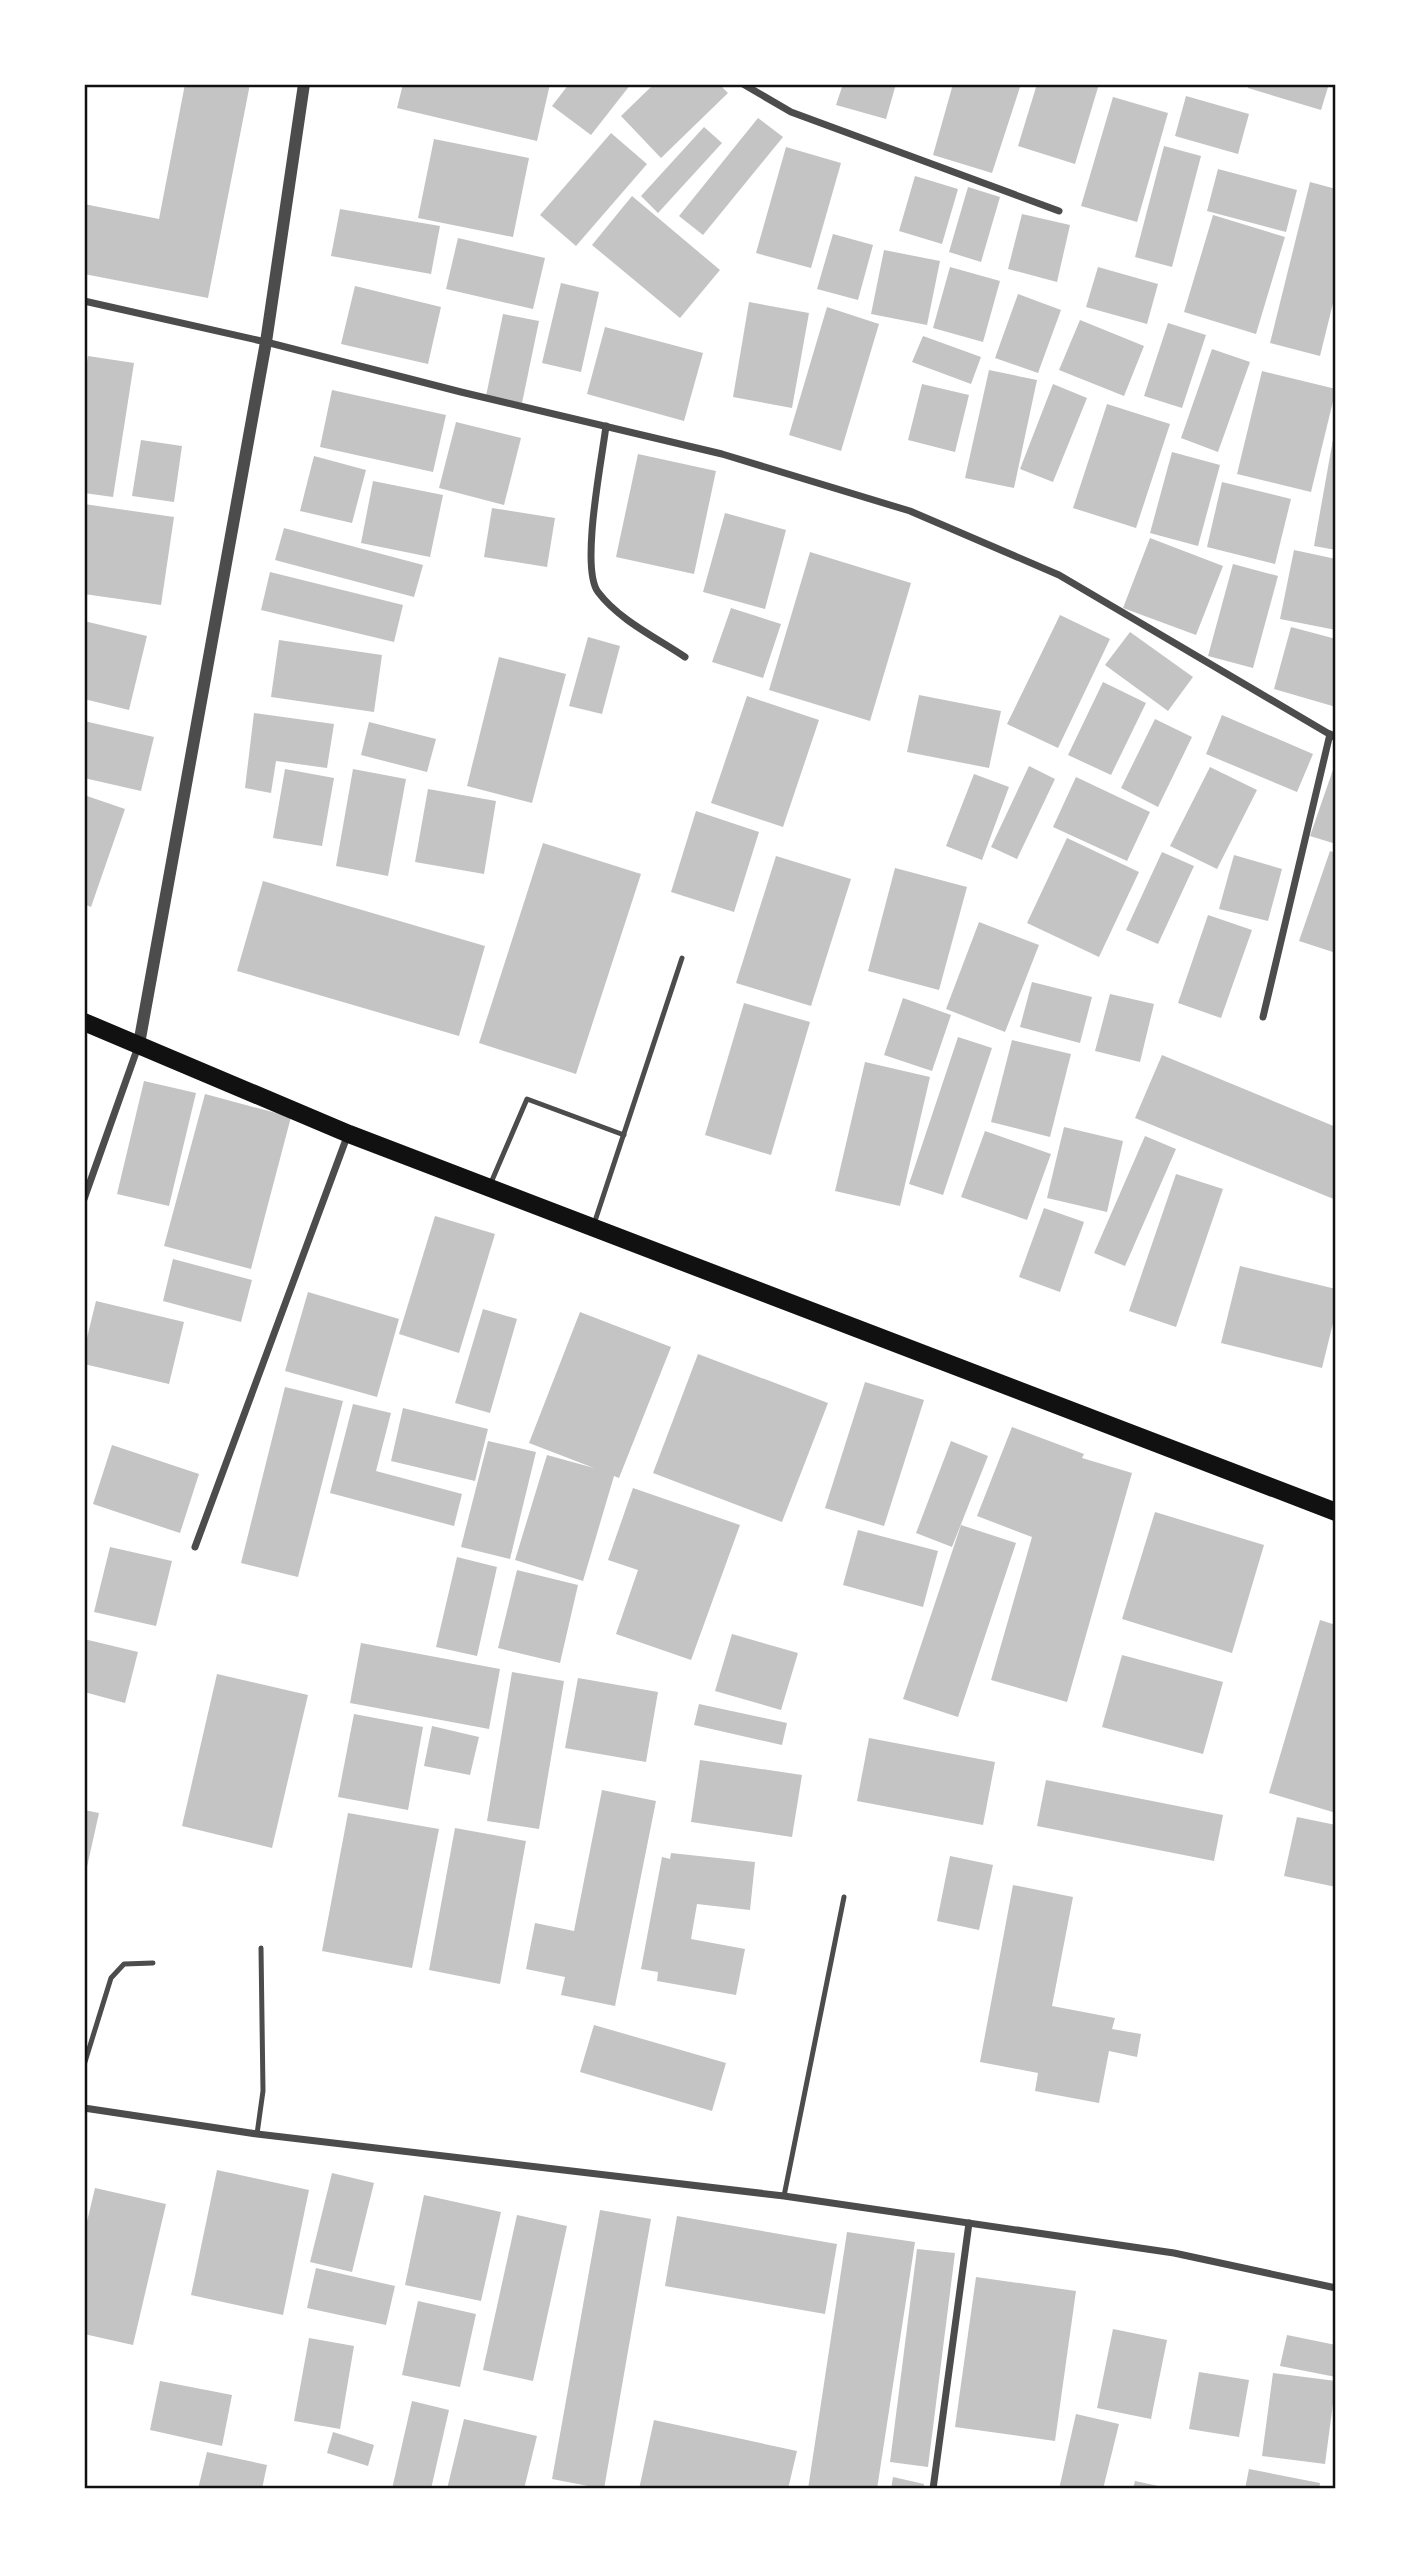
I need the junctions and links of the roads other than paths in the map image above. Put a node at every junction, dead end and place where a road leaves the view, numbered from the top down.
1 (304, 84) edge
2 (743, 84) edge
3 (1059, 211) dead end
4 (84, 300) edge
5 (266, 342) junction
6 (606, 426) junction
7 (685, 657) dead end
8 (1333, 736) edge
9 (682, 958) dead end
10 (1263, 1017) dead end
11 (84, 1022) edge
12 (139, 1044) junction
13 (348, 1134) junction
14 (624, 1135) junction
15 (488, 1187) junction
16 (84, 1199) edge
17 (593, 1228) junction
18 (1336, 1512) edge
19 (195, 1548) dead end
20 (844, 1896) dead end
21 (261, 1948) dead end
22 (153, 1963) dead end
23 (84, 2065) edge
24 (84, 2108) edge
25 (257, 2134) junction
26 (783, 2196) junction
27 (969, 2223) junction
28 (1336, 2288) edge
29 (933, 2489) edge

1 - 5 street
2 - 3 street
4 - 5 street
5 - 6 street
5 - 12 street
6 - 7 street
6 - 8 street
8 - 10 street
9 - 14 lane
11 - 12 main road
12 - 13 main road
12 - 16 street
13 - 15 main road
13 - 19 street
14 - 15 lane
14 - 17 lane
15 - 17 main road
17 - 18 main road
20 - 26 lane
21 - 25 lane
22 - 23 lane
24 - 25 street
25 - 26 street
26 - 27 street
27 - 28 street
27 - 29 street

